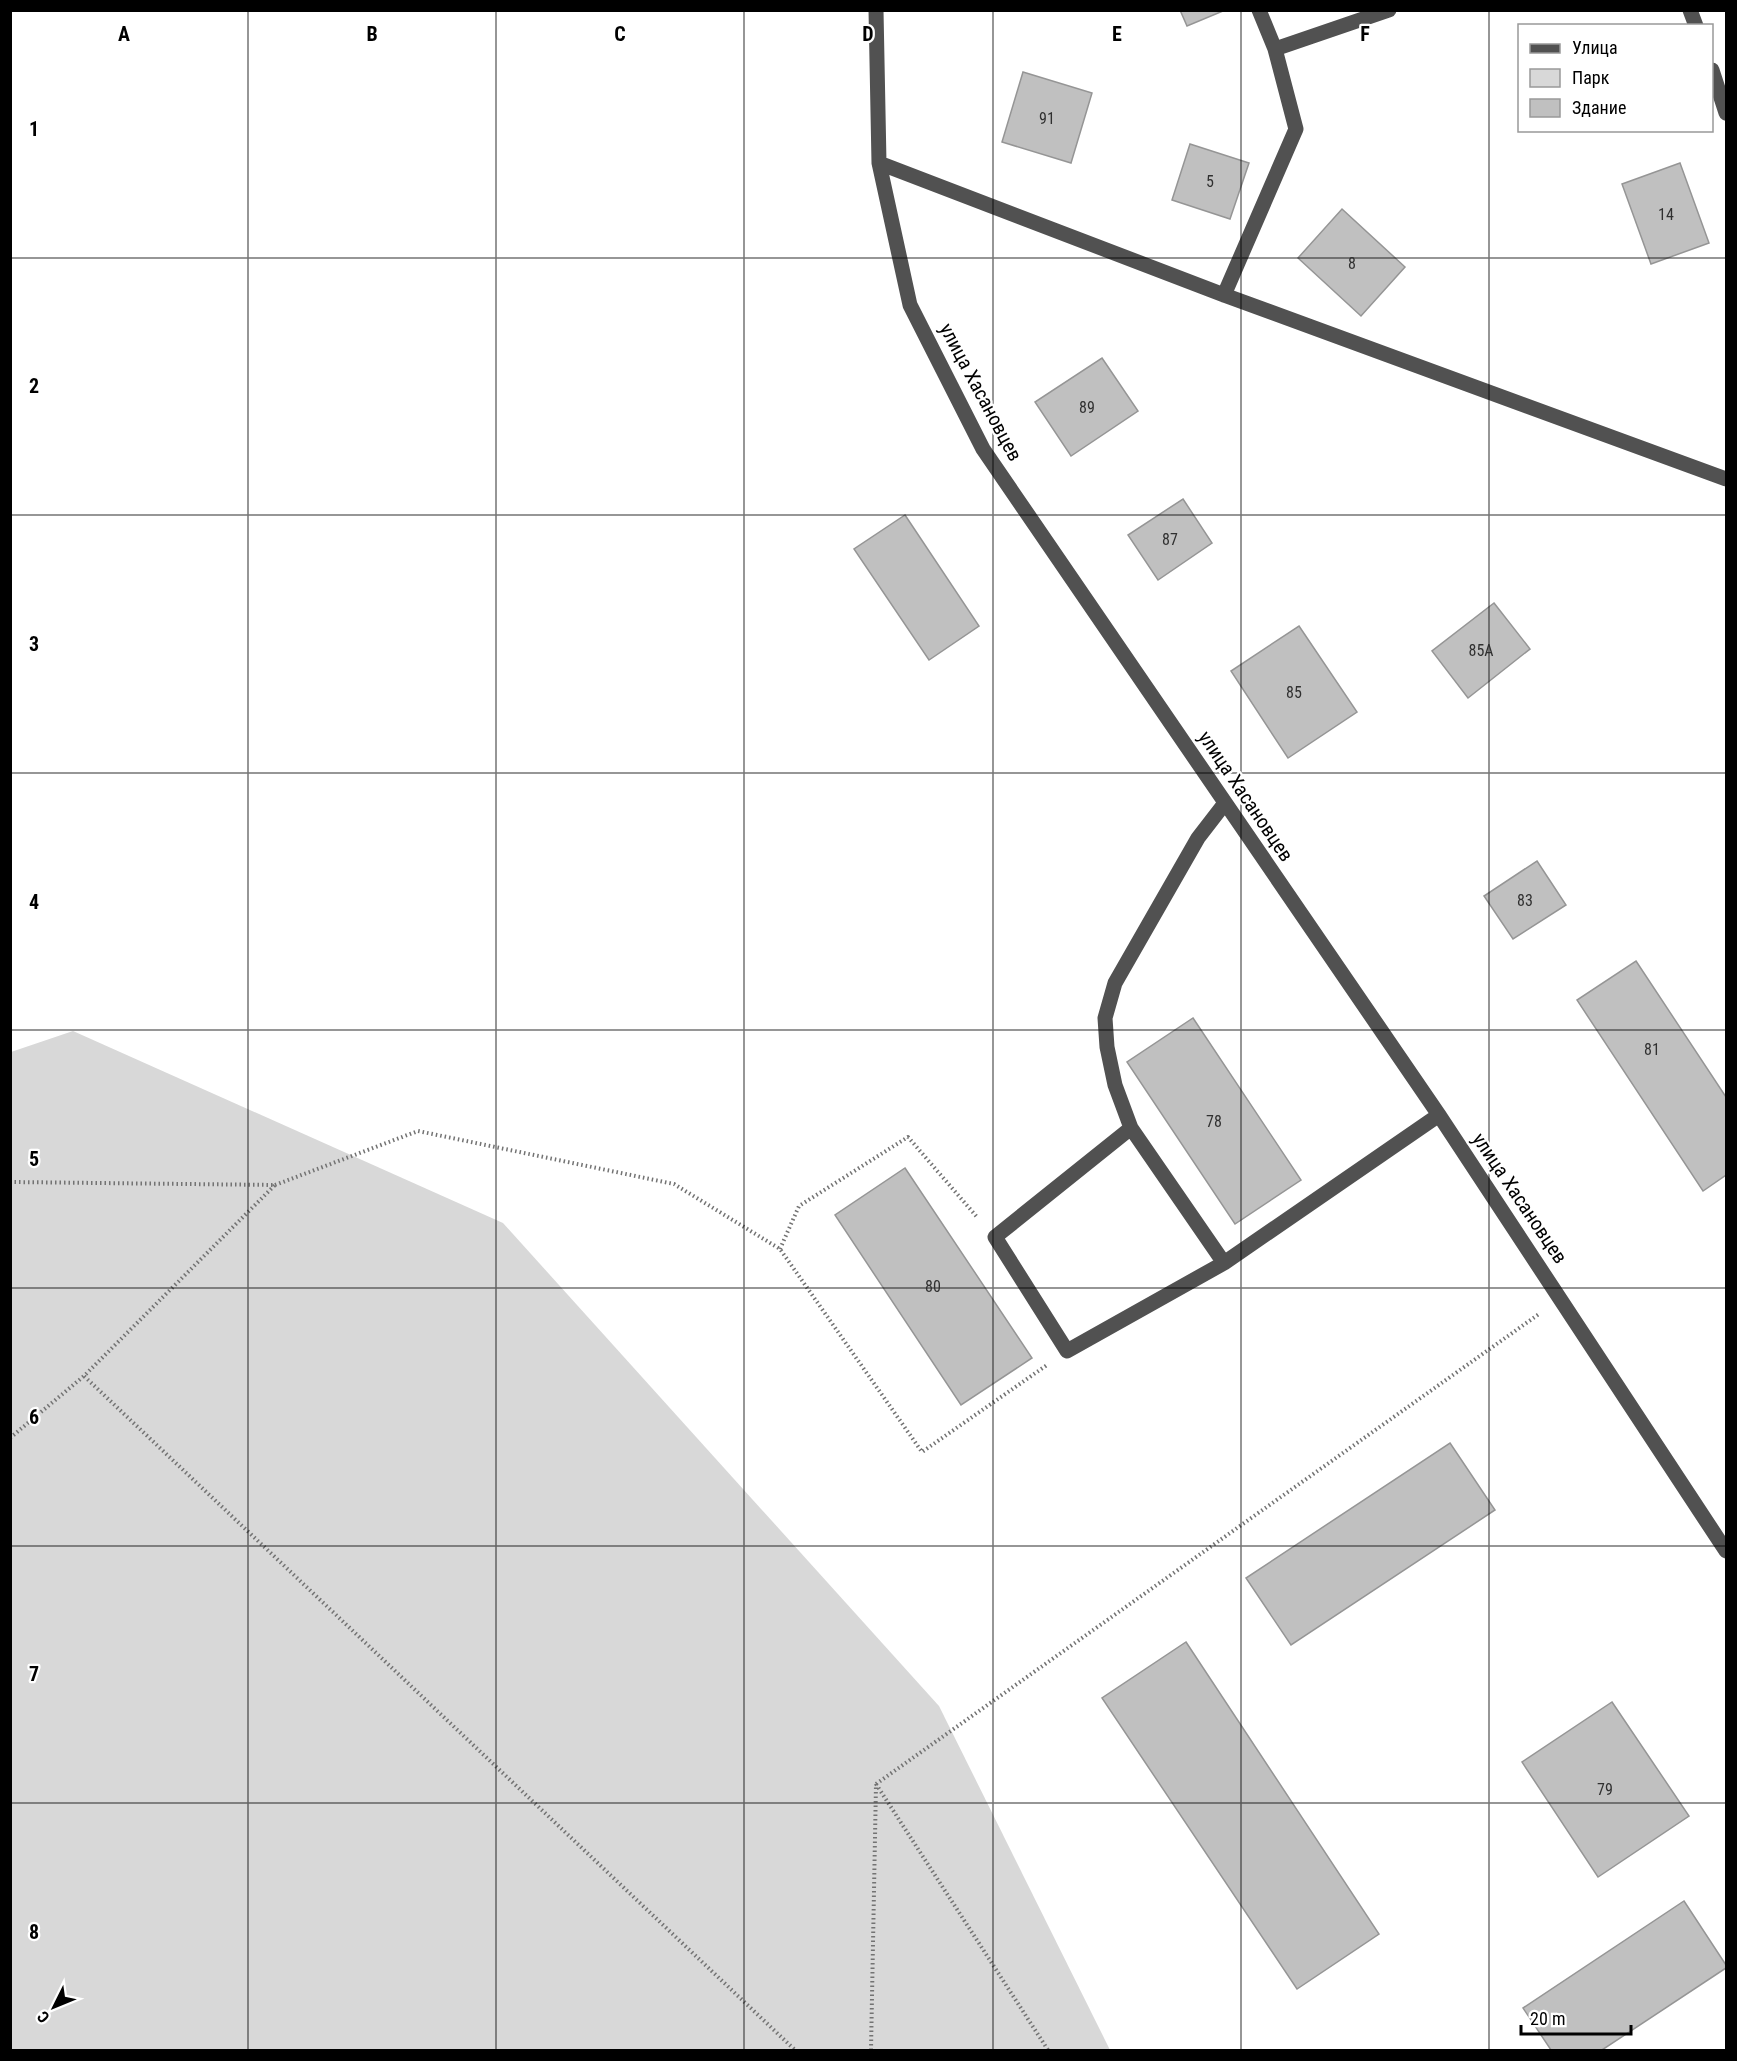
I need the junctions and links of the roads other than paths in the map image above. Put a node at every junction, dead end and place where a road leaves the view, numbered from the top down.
1 (876, 10) edge
2 (1259, 10) edge
3 (1389, 10) edge
4 (1275, 49) junction
5 (1713, 73) edge
6 (1726, 113) edge
7 (879, 163) junction
8 (1224, 295) junction
9 (1726, 479) edge
10 (1225, 803) junction
11 (1439, 1114) junction
12 (1131, 1128) junction
13 (1224, 1263) junction
14 (1726, 1551) edge

1 - 7 street, улица Хасановцев
2 - 4 street
3 - 4 street
4 - 8 street
5 - 6 street
7 - 8 street
7 - 10 street, улица Хасановцев
8 - 9 street
10 - 11 street, улица Хасановцев
10 - 12 street
11 - 13 street
11 - 14 street, улица Хасановцев
12 - 13 street
12 - 13 street

